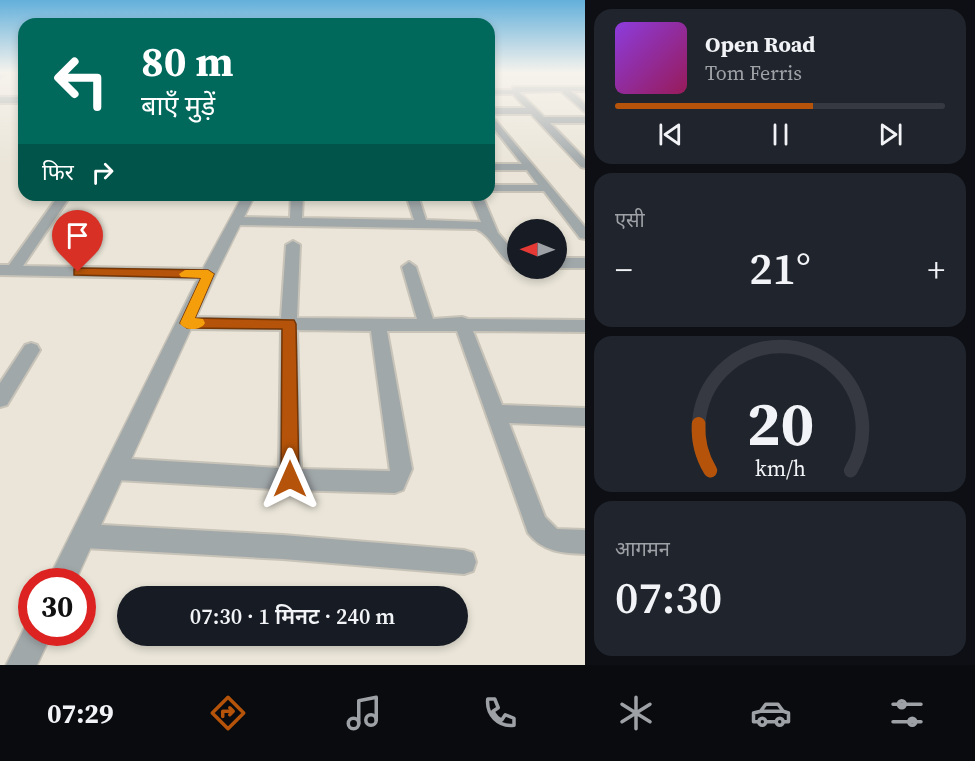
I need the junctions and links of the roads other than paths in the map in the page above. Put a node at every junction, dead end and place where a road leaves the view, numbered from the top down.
1 (525, 103) edge
2 (495, 111) edge
3 (532, 111) junction
4 (542, 120) junction
5 (585, 120) edge
6 (495, 123) edge
7 (568, 147) junction
8 (585, 147) edge
9 (585, 165) edge
10 (495, 167) edge
11 (530, 167) junction
12 (495, 188) edge
13 (547, 188) junction
14 (60, 201) edge
15 (246, 201) edge
16 (297, 201) edge
17 (414, 201) edge
18 (479, 201) edge
19 (236, 221) junction
20 (296, 222) junction
21 (421, 223) junction
22 (492, 232) junction
23 (584, 233) edge
24 (293, 245) dead end
25 (507, 255) edge
26 (567, 263) edge
27 (585, 263) edge
28 (409, 267) dead end
29 (6, 270) edge
30 (208, 274) junction
31 (187, 323) junction
32 (462, 323) junction
33 (289, 324) junction
34 (378, 324) junction
35 (427, 324) junction
36 (585, 326) edge
37 (31, 350) dead end
38 (0, 399) edge
39 (495, 414) junction
40 (585, 417) edge
41 (117, 469) junction
42 (290, 479) junction
43 (84, 536) junction
44 (585, 542) edge
45 (464, 561) dead end
46 (68, 568) edge
47 (30, 646) edge
48 (21, 665) edge
49 (34, 665) edge

1 - 3 street
2 - 3 street
3 - 4 street
4 - 5 street
4 - 7 street
6 - 11 street
7 - 8 street
7 - 9 street
10 - 11 street
11 - 13 street
12 - 13 street
13 - 23 street
14 - 29 street
15 - 19 street
16 - 20 street
17 - 21 street
18 - 22 street
19 - 20 street
19 - 30 street
20 - 21 street
21 - 22 street
22 - 25 street
24 - 33 street
26 - 27 street
28 - 35 street
29 - 30 street
30 - 31 street
31 - 33 street
31 - 41 street
32 - 35 street
32 - 36 street
32 - 39 street
33 - 34 street
33 - 42 street
34 - 35 street
34 - 42 street
37 - 38 street
39 - 40 street
39 - 44 street
41 - 42 street
41 - 43 street
43 - 45 street
43 - 46 street
47 - 48 street
48 - 49 street

